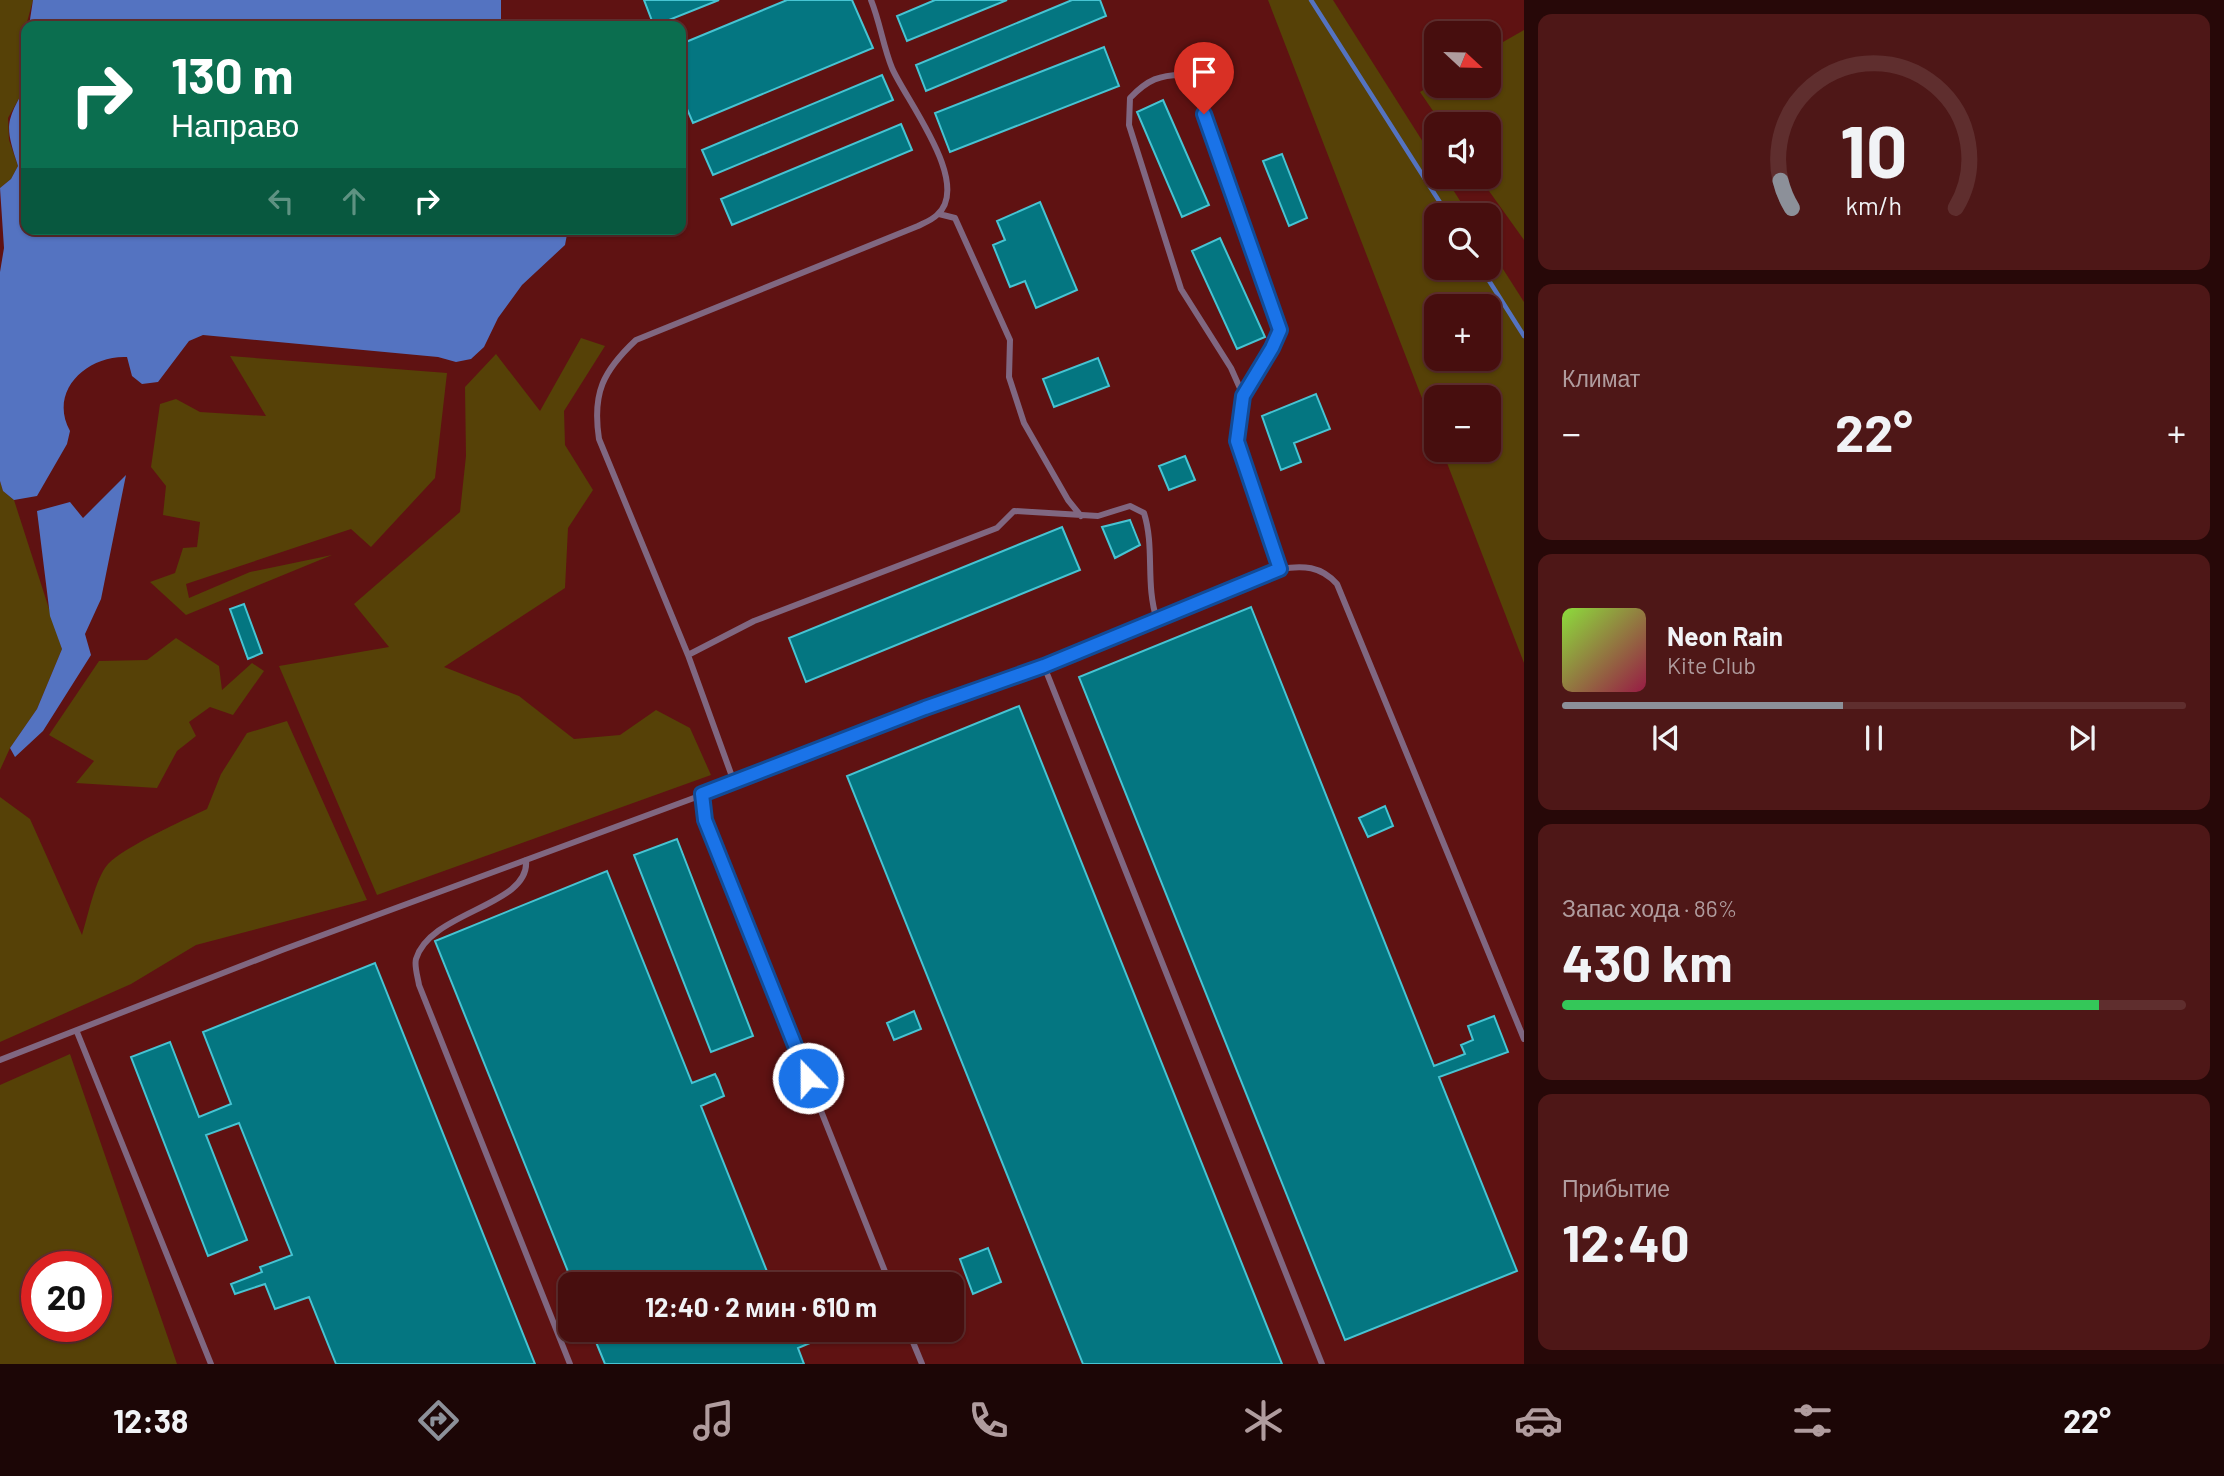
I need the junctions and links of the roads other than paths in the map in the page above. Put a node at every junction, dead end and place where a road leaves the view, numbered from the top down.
1 (871, 0) edge
2 (939, 214) junction
3 (1243, 396) junction
4 (1081, 516) junction
5 (1280, 569) junction
6 (1157, 620) junction
7 (688, 655) junction
8 (1044, 666) junction
9 (734, 782) junction
10 (702, 794) junction
11 (526, 859) junction
12 (77, 1032) junction
13 (1524, 1039) edge
14 (0, 1060) edge
15 (885, 1272) edge
16 (913, 1342) edge
17 (211, 1364) edge
18 (570, 1364) edge
19 (922, 1364) edge
20 (1322, 1364) edge

1 - 2 lane
2 - 4 lane
2 - 7 lane
3 - 3 lane
3 - 5 lane
4 - 6 lane
4 - 7 lane
5 - 6 lane
5 - 13 lane
6 - 8 lane
7 - 9 lane
8 - 9 lane
8 - 20 lane
9 - 10 lane
10 - 11 lane
10 - 15 lane
11 - 12 lane
11 - 18 lane
12 - 14 lane
12 - 17 lane
16 - 19 lane

